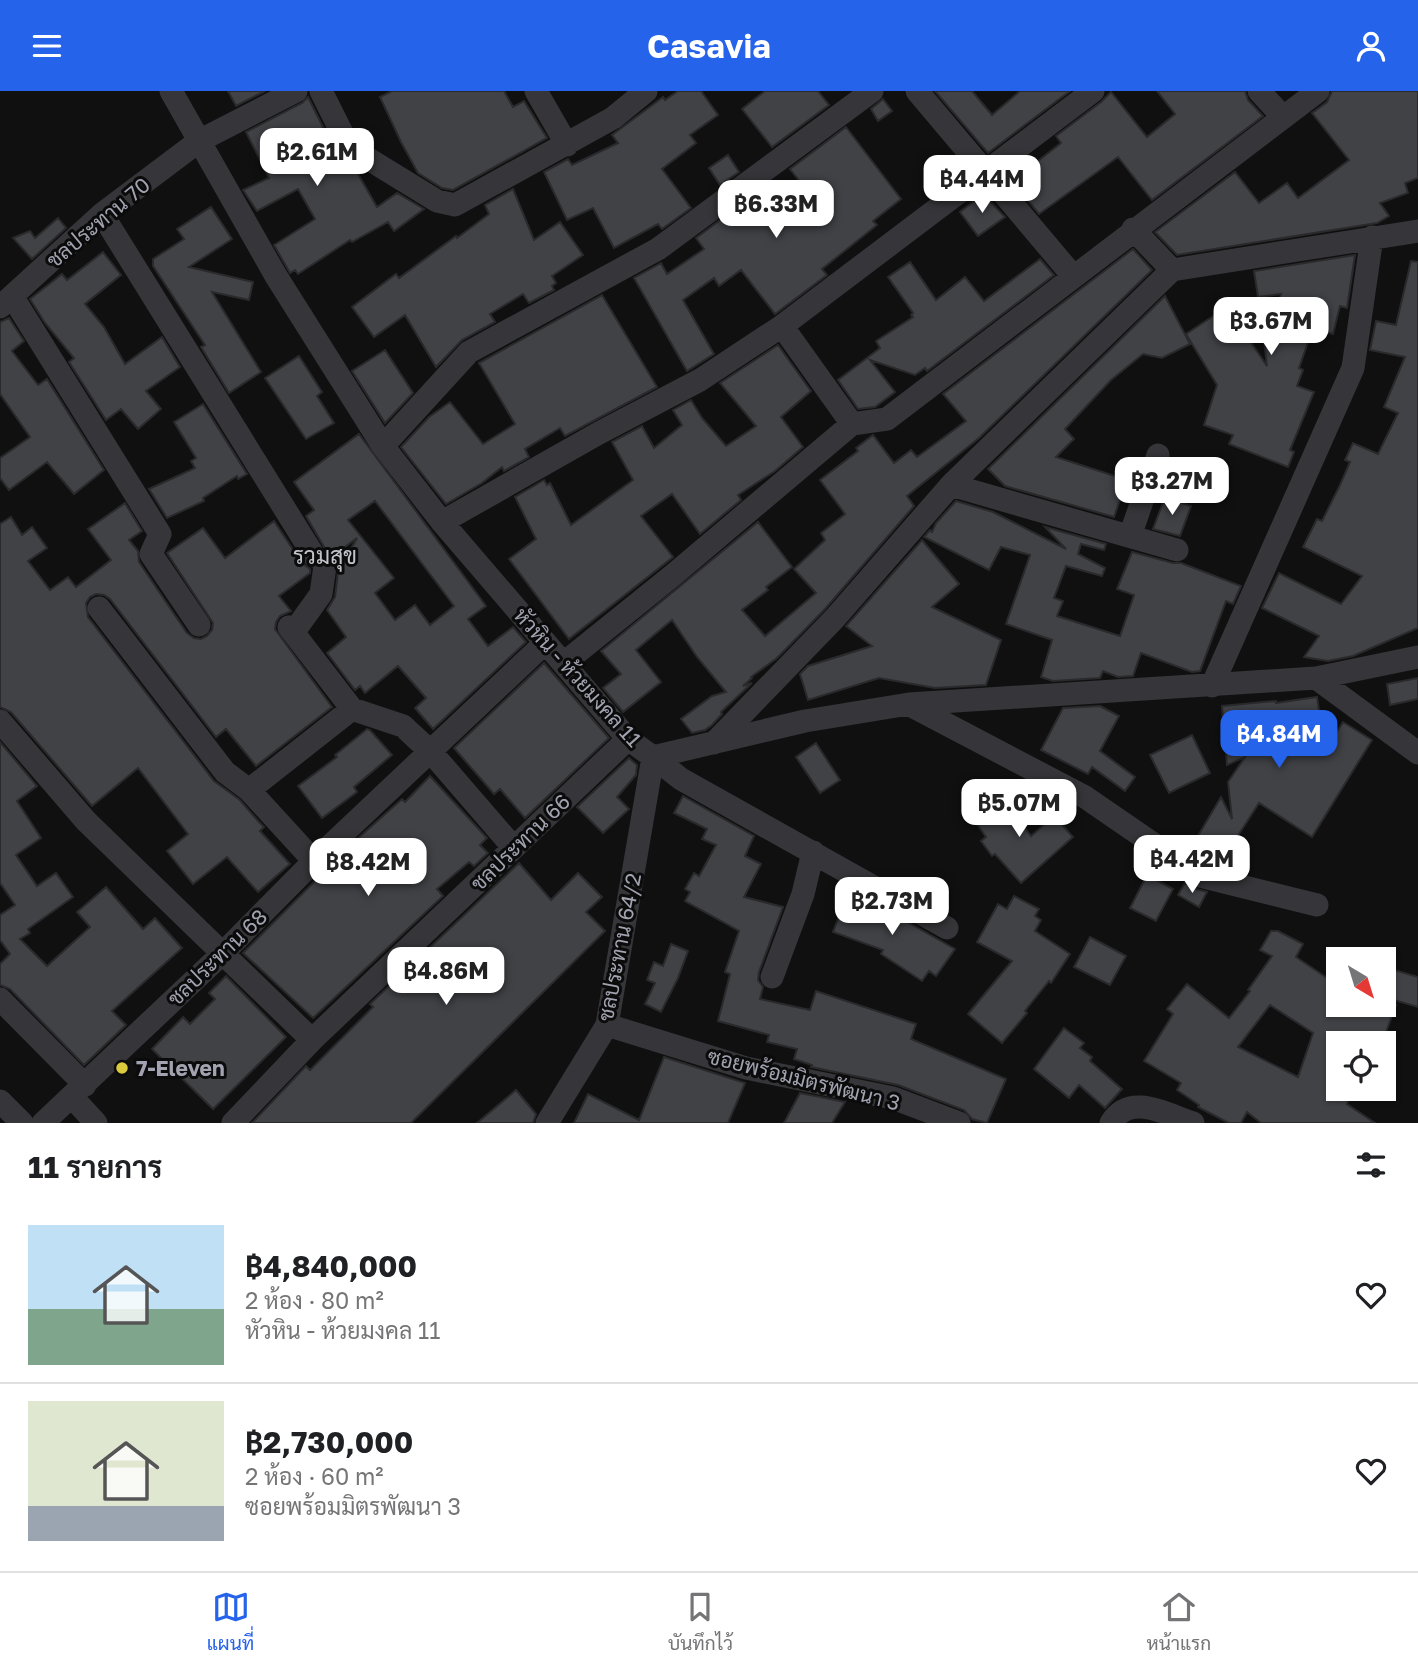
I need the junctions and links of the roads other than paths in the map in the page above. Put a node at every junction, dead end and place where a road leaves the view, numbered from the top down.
1 (171, 91) edge
2 (296, 91) edge
3 (321, 91) edge
4 (536, 91) edge
5 (646, 91) edge
6 (872, 91) edge
7 (917, 91) edge
8 (1093, 91) edge
9 (1259, 91) edge
10 (1318, 91) edge
11 (1283, 117) junction
12 (199, 141) junction
13 (568, 145) junction
14 (985, 174) junction
15 (102, 214) junction
16 (1133, 229) junction
17 (1418, 232) edge
18 (1372, 237) junction
19 (1172, 270) junction
20 (1073, 276) junction
21 (6, 301) edge
22 (782, 326) junction
23 (852, 424) junction
24 (383, 446) junction
25 (1158, 454) dead end
26 (951, 485) junction
27 (442, 522) junction
28 (1130, 536) junction
29 (1177, 550) dead end
30 (99, 608) dead end
31 (199, 625) dead end
32 (545, 643) junction
33 (1418, 657) edge
34 (564, 663) junction
35 (1316, 678) junction
36 (1212, 686) junction
37 (909, 704) junction
38 (352, 709) junction
39 (0, 721) edge
40 (628, 739) junction
41 (713, 745) junction
42 (431, 752) junction
43 (1418, 753) edge
44 (653, 757) junction
45 (249, 790) junction
46 (513, 848) junction
47 (813, 852) junction
48 (314, 861) junction
49 (1317, 905) dead end
50 (947, 928) dead end
51 (223, 953) junction
52 (772, 977) dead end
53 (0, 999) edge
54 (607, 1025) junction
55 (312, 1040) junction
56 (78, 1091) junction
57 (0, 1101) edge
58 (22, 1123) edge
59 (43, 1123) edge
60 (96, 1123) edge
61 (233, 1123) edge
62 (547, 1123) edge
63 (959, 1123) edge
64 (1111, 1123) edge
65 (1193, 1123) edge

1 - 12 street, หัวหิน - ห้วยมงคล 11
2 - 12 street, ชลประทาน 70
3 - 13 street
4 - 13 street
5 - 13 street
6 - 24 street
7 - 14 street
8 - 14 street
9 - 11 street
10 - 11 street
11 - 16 street
12 - 15 street, ชลประทาน 70
12 - 24 street, หัวหิน - ห้วยมงคล 11
14 - 20 street
14 - 22 street
15 - 21 street, ชลประทาน 70
15 - 38 street
16 - 19 street
16 - 20 street
17 - 18 street
18 - 19 street
18 - 36 street
19 - 26 street
20 - 23 street
21 - 31 street
22 - 23 street
22 - 27 street
23 - 34 street
24 - 27 street, หัวหิน - ห้วยมงคล 11
25 - 28 street
26 - 28 street
26 - 41 street
27 - 32 street, หัวหิน - ห้วยมงคล 11
28 - 29 street
30 - 45 street
32 - 34 street, หัวหิน - ห้วยมงคล 11
32 - 42 street, ชลประทาน 68
33 - 35 street, หัวหิน - ห้วยมงคล 11
34 - 40 street, หัวหิน - ห้วยมงคล 11
35 - 36 street, หัวหิน - ห้วยมงคล 11
35 - 43 street
36 - 37 street, หัวหิน - ห้วยมงคล 11
37 - 41 street, หัวหิน - ห้วยมงคล 11
37 - 49 street
38 - 42 street
38 - 45 street
39 - 51 street
40 - 44 street, หัวหิน - ห้วยมงคล 11
40 - 46 street, ชลประทาน 66
41 - 44 street, หัวหิน - ห้วยมงคล 11
42 - 46 street
42 - 48 street, ชลประทาน 68
44 - 47 street
44 - 54 street, ชลประทาน 64/2
45 - 48 street
46 - 55 street, ชลประทาน 66
47 - 50 street
47 - 52 street
48 - 51 street, ชลประทาน 68
51 - 55 street
51 - 56 street, ชลประทาน 68
53 - 56 street
54 - 62 street, ชลประทาน 64/2
54 - 63 street, ซอยพร้อมมิตรพัฒนา 3
55 - 61 street, ชลประทาน 66
56 - 59 street, ชลประทาน 68
56 - 60 street
57 - 58 street
64 - 65 street

